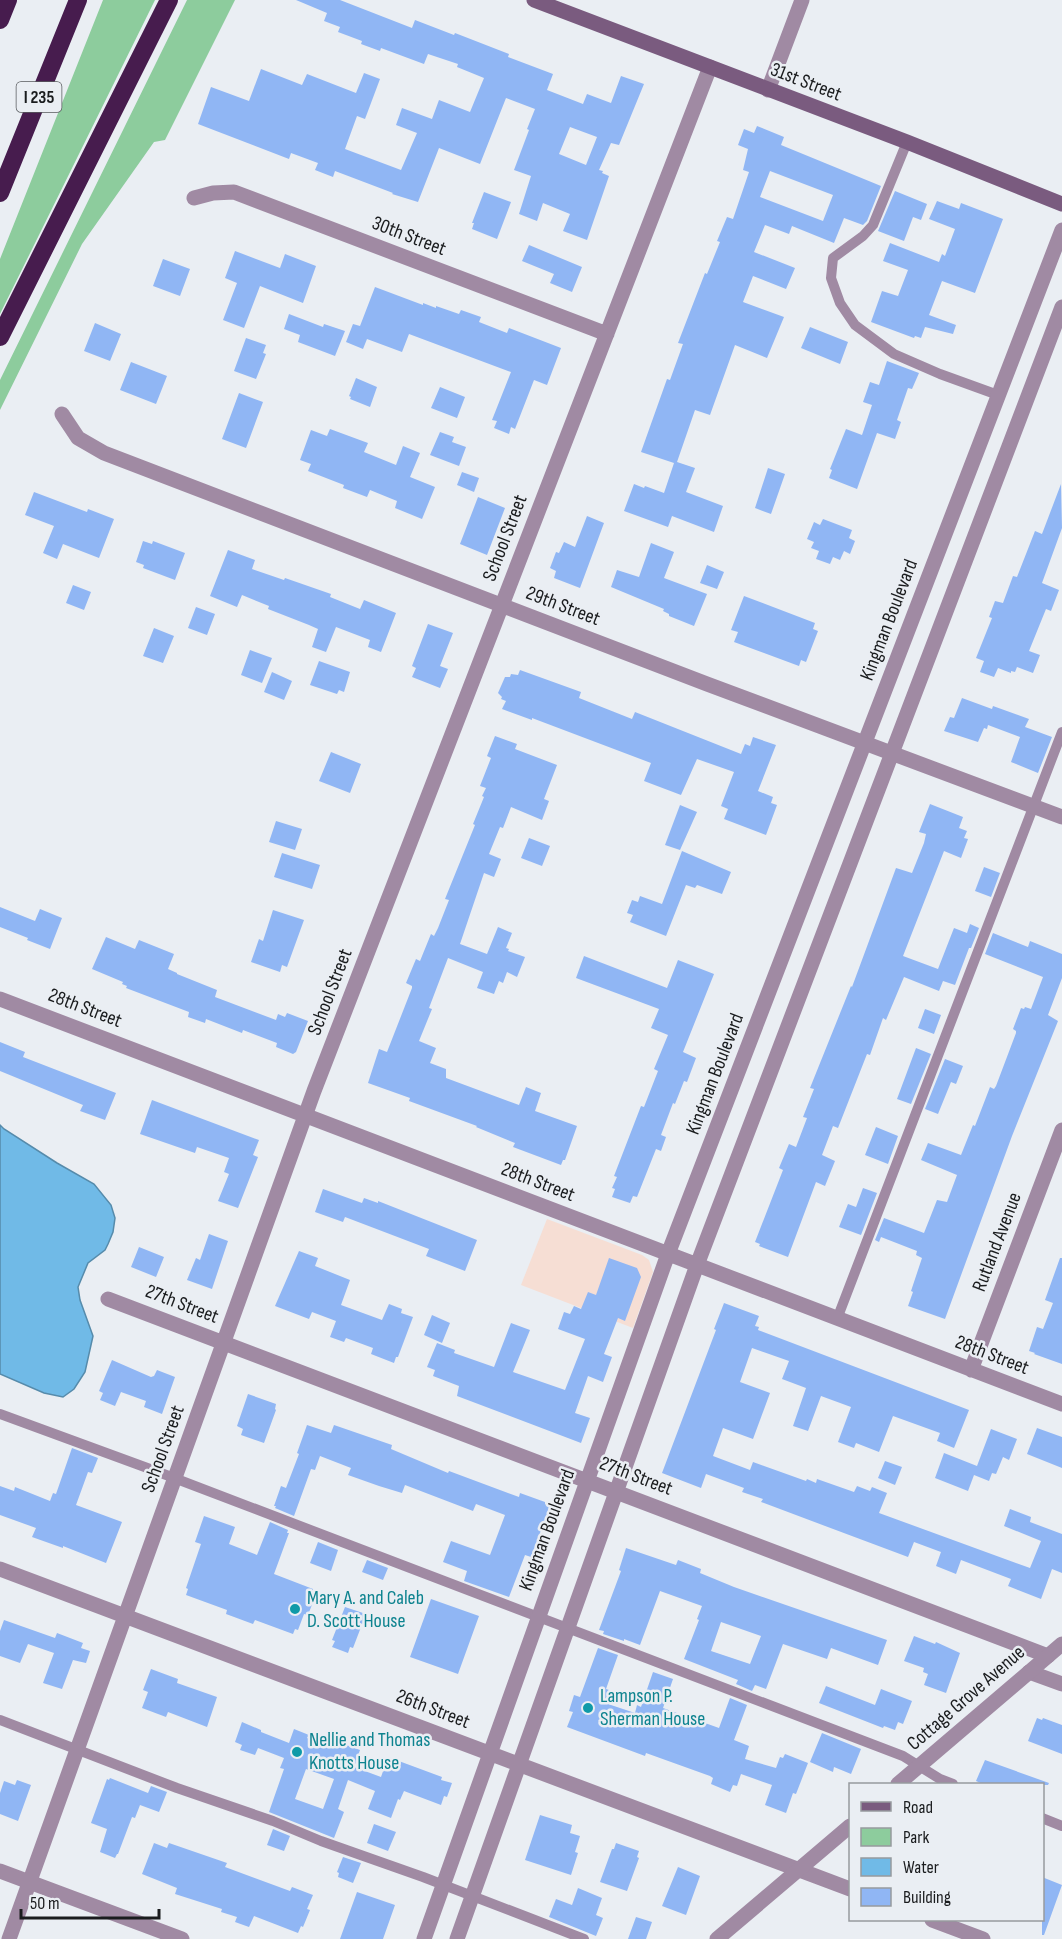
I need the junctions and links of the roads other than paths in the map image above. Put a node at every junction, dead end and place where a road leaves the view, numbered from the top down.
1 (8, 0) edge
2 (78, 0) edge
3 (169, 0) edge
4 (534, 0) edge
5 (802, 0) edge
6 (0, 20) edge
7 (710, 68) junction
8 (768, 90) junction
9 (907, 142) junction
10 (0, 193) edge
11 (194, 198) dead end
12 (1062, 204) edge
13 (1062, 230) edge
14 (1062, 307) edge
15 (607, 334) junction
16 (0, 337) edge
17 (998, 396) junction
18 (62, 414) dead end
19 (502, 605) junction
20 (1062, 732) edge
21 (865, 743) junction
22 (892, 753) junction
23 (1033, 806) junction
24 (1062, 817) edge
25 (0, 999) edge
26 (306, 1114) junction
27 (1062, 1130) edge
28 (668, 1254) junction
29 (697, 1265) junction
30 (108, 1299) dead end
31 (837, 1318) junction
32 (223, 1342) junction
33 (971, 1370) junction
34 (1062, 1404) edge
35 (0, 1414) edge
36 (174, 1478) junction
37 (587, 1480) junction
38 (616, 1491) junction
39 (0, 1569) edge
40 (125, 1616) junction
41 (538, 1617) junction
42 (567, 1628) junction
43 (1062, 1644) edge
44 (1048, 1656) junction
45 (1029, 1672) junction
46 (1062, 1684) edge
47 (0, 1720) edge
48 (77, 1749) junction
49 (489, 1753) junction
50 (519, 1764) junction
51 (919, 1767) junction
52 (900, 1783) edge
53 (948, 1783) edge
54 (1044, 1819) edge
55 (1062, 1826) edge
56 (849, 1827) edge
57 (799, 1869) junction
58 (0, 1871) edge
59 (29, 1882) junction
60 (443, 1885) junction
61 (849, 1888) edge
62 (472, 1896) junction
63 (935, 1921) edge
64 (9, 1939) edge
65 (182, 1939) edge
66 (423, 1939) edge
67 (457, 1939) edge
68 (584, 1939) edge
69 (717, 1939) edge
70 (983, 1939) edge

1 - 6 highway
2 - 10 highway, I 235
3 - 16 highway
4 - 7 main road, 31st Street
5 - 8 street
7 - 8 main road, 31st Street
7 - 15 street, School Street
8 - 9 main road, 31st Street
9 - 12 main road, 31st Street
9 - 17 lane
11 - 15 street, 30th Street
13 - 17 street, Kingman Boulevard
14 - 22 street
15 - 19 street, School Street
17 - 21 street, Kingman Boulevard
18 - 19 street, 29th Street
19 - 21 street, 29th Street
19 - 26 street, School Street
20 - 23 lane
21 - 22 street, 29th Street
21 - 28 street, Kingman Boulevard
22 - 23 street, 29th Street
22 - 29 street
23 - 24 street, 29th Street
23 - 31 lane
25 - 26 street, 28th Street
26 - 28 street, 28th Street
26 - 32 street, School Street
27 - 33 street, Rutland Avenue
28 - 29 street, 28th Street
28 - 37 street, Kingman Boulevard
29 - 31 street, 28th Street
29 - 38 street
30 - 32 street, 27th Street
31 - 33 street, 28th Street
32 - 36 street, School Street
32 - 37 street, 27th Street
33 - 34 street, 28th Street
35 - 36 lane
36 - 40 street, School Street
36 - 41 lane
37 - 38 street, 27th Street
37 - 41 street, Kingman Boulevard
38 - 42 street
38 - 44 street, 27th Street
39 - 40 street, 26th Street
40 - 48 street, School Street
40 - 49 street, 26th Street
41 - 42 lane
41 - 49 street, Kingman Boulevard
42 - 50 street
42 - 51 lane
43 - 44 street, Cottage Grove Avenue
44 - 45 street, Cottage Grove Avenue
45 - 46 street
45 - 51 street, Cottage Grove Avenue
47 - 48 lane
48 - 59 street, School Street
48 - 60 lane
49 - 50 street, 26th Street
49 - 60 street, Kingman Boulevard
50 - 57 street, 26th Street
50 - 62 street
51 - 52 street, Cottage Grove Avenue
51 - 53 lane
54 - 55 lane
56 - 57 street
57 - 61 street, 26th Street
57 - 69 street
58 - 59 street
59 - 64 street, School Street
59 - 65 street
60 - 62 lane
60 - 66 street, Kingman Boulevard
62 - 67 street
62 - 68 lane
63 - 70 street

